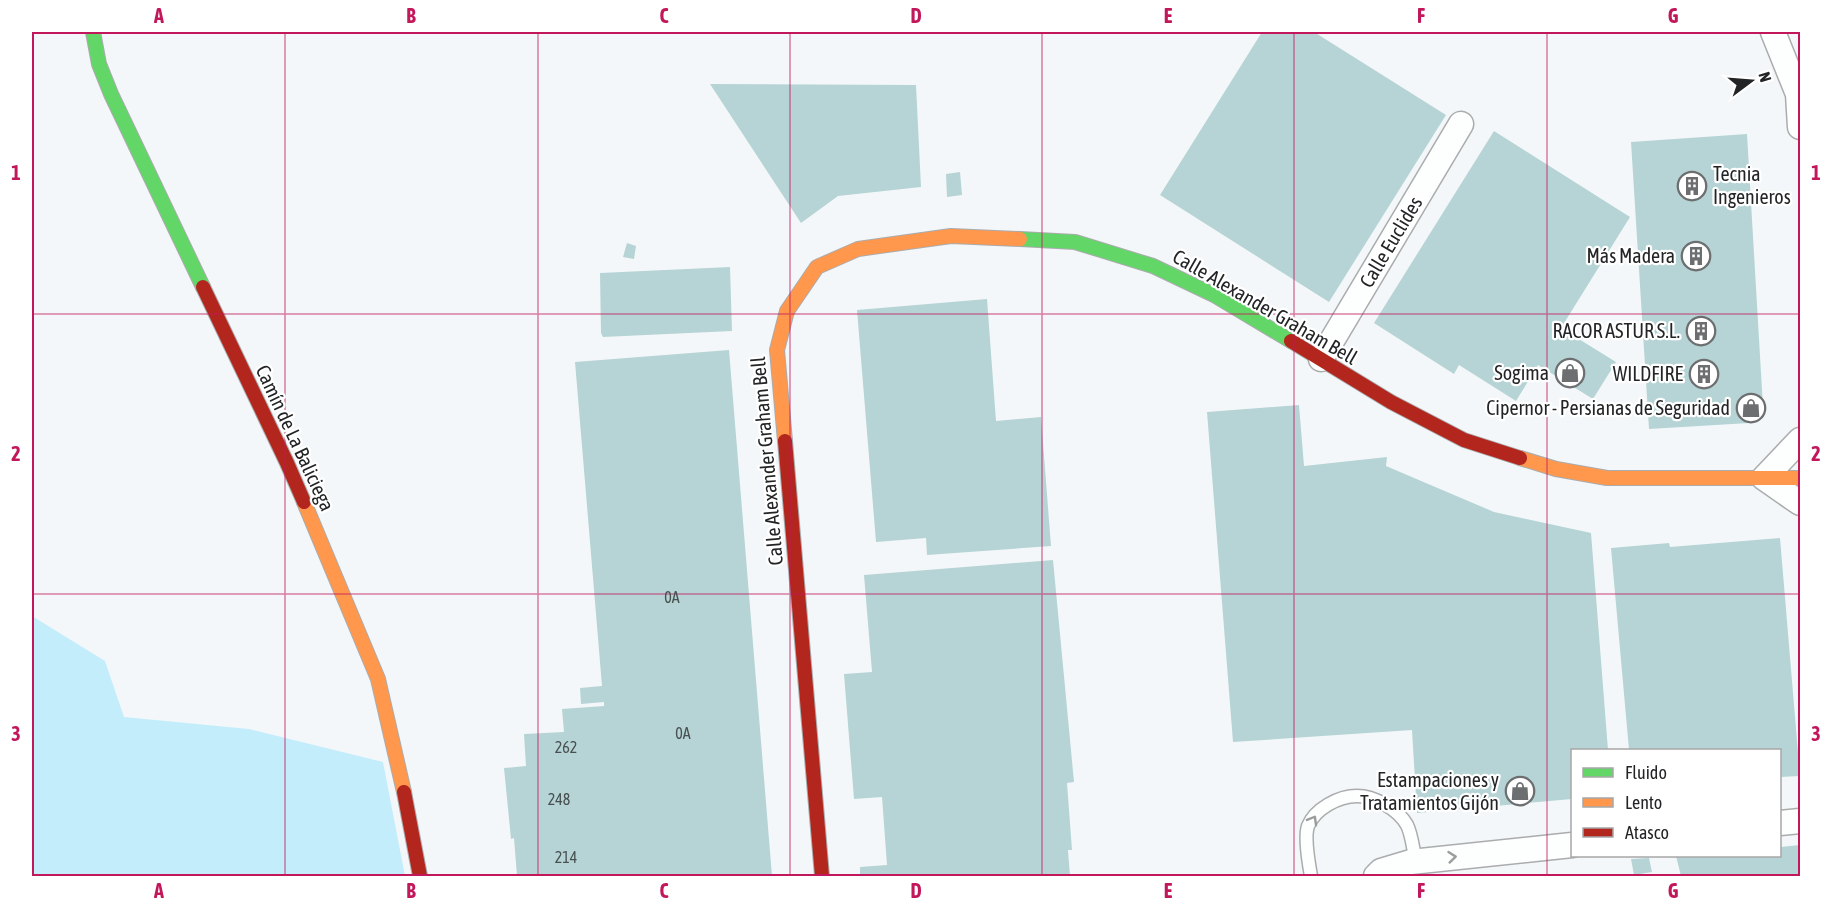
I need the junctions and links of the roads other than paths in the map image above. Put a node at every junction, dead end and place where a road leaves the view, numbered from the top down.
1 (93, 32) edge
2 (1773, 32) edge
3 (1799, 94) edge
4 (1461, 124) dead end
5 (1800, 127) edge
6 (1321, 359) junction
7 (1800, 440) edge
8 (1764, 478) junction
9 (1800, 478) edge
10 (1800, 503) edge
11 (1800, 821) edge
12 (1781, 823) edge
13 (1571, 845) edge
14 (1416, 861) junction
15 (420, 876) edge
16 (822, 876) edge
17 (1311, 876) edge
18 (1376, 876) edge

1 - 15 street, Camín de La Baliciega
2 - 3 street
3 - 5 street
4 - 6 street, Calle Euclides
6 - 8 street, Calle Alexander Graham Bell
6 - 16 street, Calle Alexander Graham Bell
7 - 8 street
8 - 9 street, Calle Alexander Graham Bell
8 - 10 street
11 - 12 street
14 -> 13 street
17 -> 14 lane
14 - 18 street

